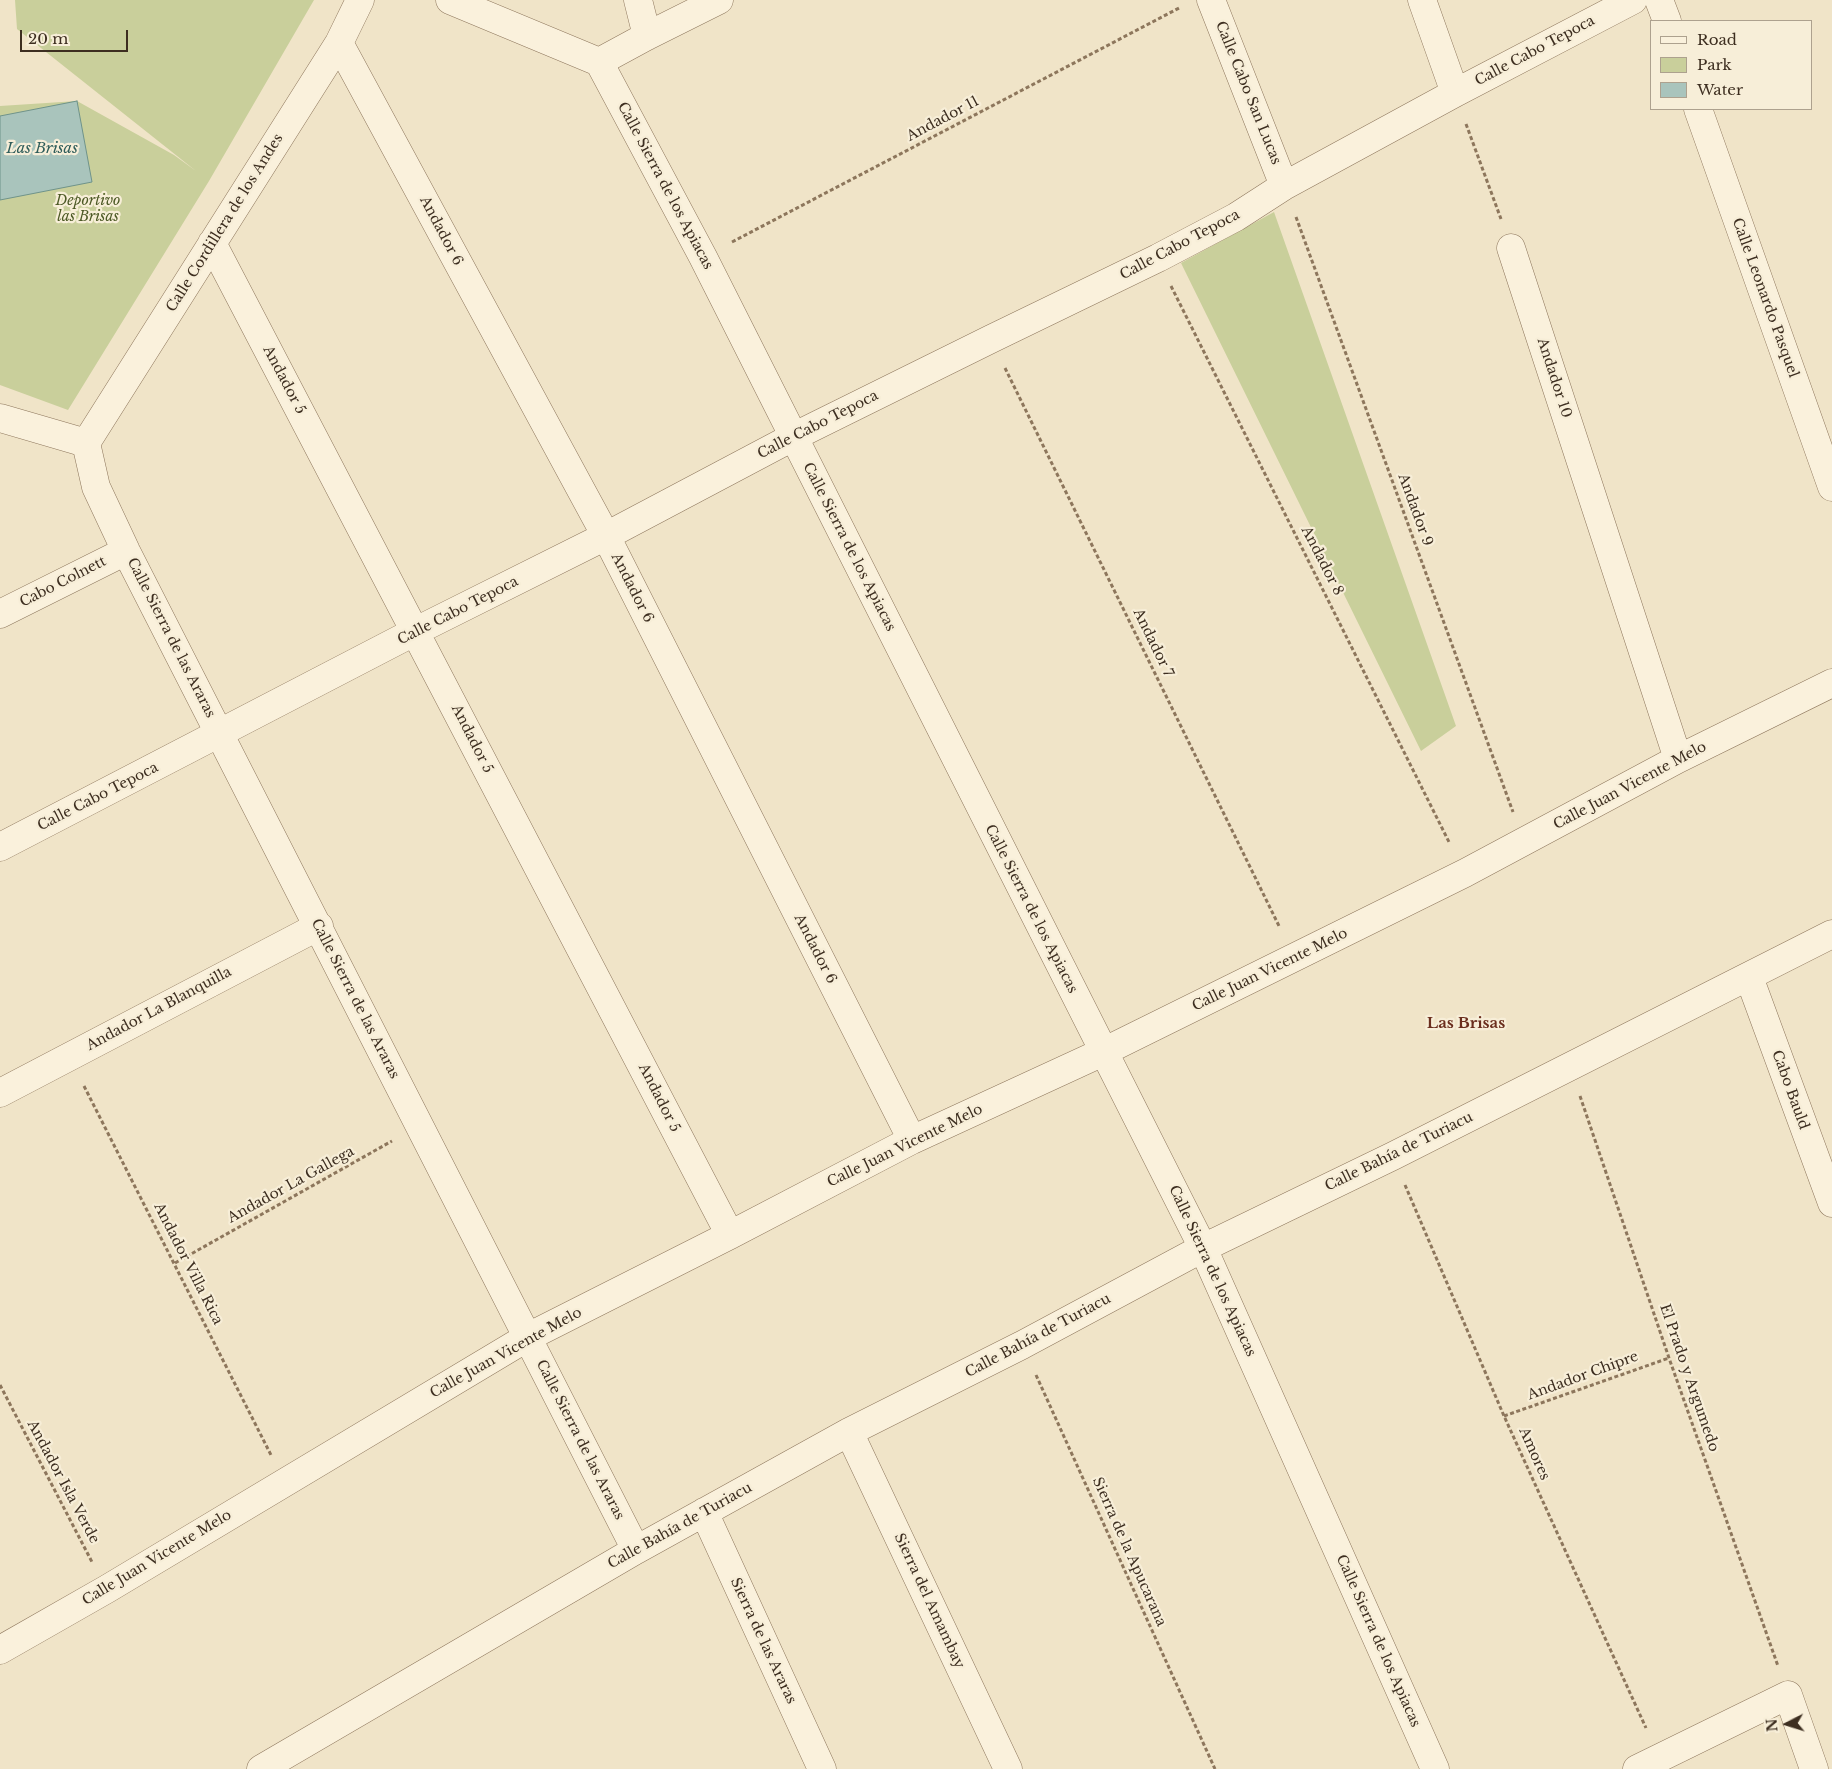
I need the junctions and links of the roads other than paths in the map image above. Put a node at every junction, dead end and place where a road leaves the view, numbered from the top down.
1 (360, 0) edge
2 (450, 0) edge
3 (638, 0) edge
4 (719, 0) edge
5 (1422, 0) edge
6 (1633, 0) edge
7 (1659, 0) edge
8 (1198, 2) edge
9 (1667, 20) edge
10 (647, 36) junction
11 (339, 43) junction
12 (599, 62) junction
13 (1455, 93) junction
14 (1698, 110) edge
15 (1284, 186) junction
16 (212, 243) junction
17 (1512, 248) road end
18 (0, 418) edge
19 (793, 437) junction
20 (86, 443) junction
21 (1832, 487) edge
22 (606, 536) junction
23 (126, 551) junction
24 (0, 614) edge
25 (416, 632) junction
26 (1832, 682) edge
27 (219, 734) junction
28 (1678, 759) junction
29 (0, 847) edge
30 (319, 926) junction
31 (1832, 934) edge
32 (1749, 977) junction
33 (1103, 1052) junction
34 (0, 1093) edge
35 (912, 1140) junction
36 (1832, 1203) edge
37 (730, 1235) junction
38 (1203, 1248) junction
39 (528, 1337) junction
40 (849, 1432) junction
41 (704, 1512) junction
42 (636, 1550) junction
43 (0, 1650) edge
44 (1649, 1764) edge
45 (261, 1769) edge
46 (822, 1769) edge
47 (1008, 1769) edge
48 (1435, 1769) edge
49 (1814, 1769) edge

1 - 11 street, Calle Cordillera de los Andes
2 - 12 street
3 - 10 street
4 - 10 street
5 - 13 street
6 - 13 street, Calle Cabo Tepoca
7 - 9 street
8 - 15 street, Calle Cabo San Lucas
10 - 12 street
11 - 16 street, Calle Cordillera de los Andes
11 - 22 street, Andador 6
12 - 19 street, Calle Sierra de los Apiacas
13 - 15 street, Calle Cabo Tepoca
14 - 21 street, Calle Leonardo Pasquel
15 - 19 street, Calle Cabo Tepoca
16 - 20 street, Calle Cordillera de los Andes
16 - 25 street, Andador 5
17 - 28 street, Andador 10
18 - 20 street
19 - 22 street, Calle Cabo Tepoca
19 - 33 street, Calle Sierra de los Apiacas
20 - 23 street, Calle Sierra de las Araras
22 - 25 street, Calle Cabo Tepoca
22 - 35 street, Andador 6
23 - 24 street, Cabo Colnett
23 - 27 street, Calle Sierra de las Araras
25 - 27 street, Calle Cabo Tepoca
25 - 37 street, Andador 5
26 - 28 street, Calle Juan Vicente Melo
27 - 29 street, Calle Cabo Tepoca
27 - 30 street, Calle Sierra de las Araras
28 - 33 street, Calle Juan Vicente Melo
30 - 34 street, Andador La Blanquilla
30 - 39 street, Calle Sierra de las Araras
31 - 32 street, Calle Bahía de Turiacu
32 - 36 street, Cabo Bauld
32 - 38 street, Calle Bahía de Turiacu
33 - 35 street, Calle Juan Vicente Melo
33 - 38 street, Calle Sierra de los Apiacas
35 - 37 street, Calle Juan Vicente Melo
37 - 39 street, Calle Juan Vicente Melo
38 - 40 street, Calle Bahía de Turiacu
38 - 48 street, Calle Sierra de los Apiacas
39 - 42 street, Calle Sierra de las Araras
39 - 43 street, Calle Juan Vicente Melo
40 - 41 street, Calle Bahía de Turiacu
40 - 47 street, Sierra del Amambay
41 - 42 street, Calle Bahía de Turiacu
41 - 46 street, Sierra de las Araras
42 - 45 street, Calle Bahía de Turiacu
44 - 49 street

